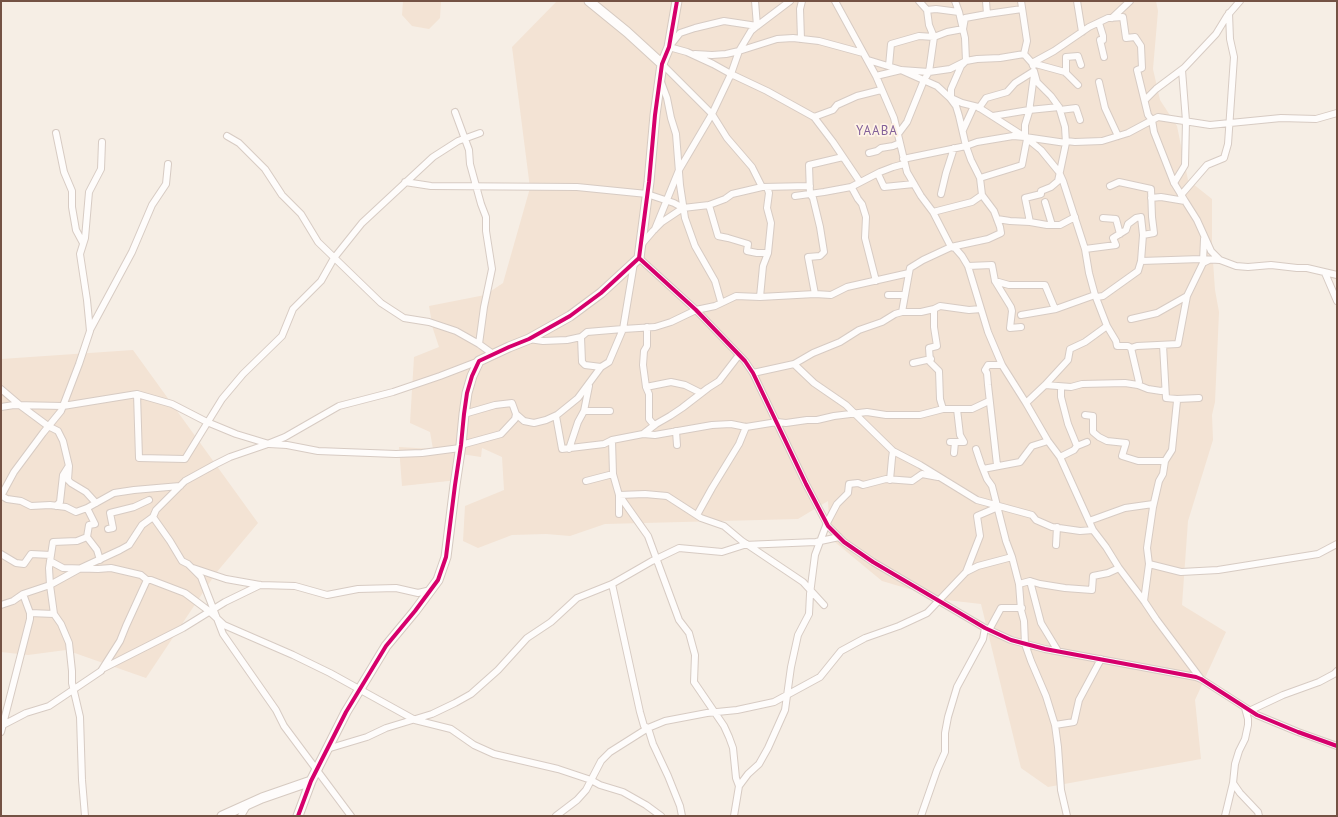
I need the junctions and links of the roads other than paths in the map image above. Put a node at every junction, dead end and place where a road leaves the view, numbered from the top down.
1 (589, 1) edge
2 (677, 1) edge
3 (755, 1) edge
4 (790, 1) edge
5 (802, 1) edge
6 (835, 1) edge
7 (919, 1) edge
8 (937, 1) edge
9 (955, 1) edge
10 (986, 1) edge
11 (1021, 1) edge
12 (1077, 1) edge
13 (1130, 1) edge
14 (1240, 1) edge
15 (934, 9) junction
16 (1022, 9) junction
17 (927, 10) junction
18 (959, 12) junction
19 (1229, 13) junction
20 (987, 14) junction
21 (1112, 18) junction
22 (1099, 23) junction
23 (757, 26) junction
24 (963, 29) junction
25 (1082, 32) junction
26 (934, 37) junction
27 (801, 39) junction
28 (669, 47) junction
29 (740, 51) junction
30 (687, 52) junction
31 (863, 53) junction
32 (1024, 54) junction
33 (1104, 56) dead end
34 (868, 60) junction
35 (966, 61) junction
36 (1032, 63) junction
37 (662, 64) junction
38 (1080, 65) dead end
39 (889, 66) junction
40 (901, 70) junction
41 (1182, 70) junction
42 (1034, 71) junction
43 (929, 72) junction
44 (1066, 73) junction
45 (731, 74) junction
46 (876, 76) junction
47 (660, 78) junction
48 (924, 80) junction
49 (1099, 82) dead end
50 (1078, 85) dead end
51 (881, 90) junction
52 (951, 98) junction
53 (1144, 100) junction
54 (977, 107) junction
55 (1059, 109) junction
56 (1029, 110) junction
57 (455, 112) dead end
58 (1337, 113) edge
59 (712, 114) junction
60 (993, 116) junction
61 (814, 117) junction
62 (1080, 120) dead end
63 (1152, 120) junction
64 (1186, 121) junction
65 (1229, 123) junction
66 (963, 131) junction
67 (56, 133) dead end
68 (480, 133) dead end
69 (898, 134) junction
70 (227, 136) dead end
71 (1118, 136) junction
72 (1026, 138) junction
73 (465, 139) junction
74 (102, 142) dead end
75 (1066, 142) junction
76 (900, 143) junction
77 (966, 146) junction
78 (954, 148) junction
79 (869, 153) dead end
80 (843, 157) junction
81 (903, 162) junction
82 (168, 164) dead end
83 (679, 170) junction
84 (1059, 172) junction
85 (878, 174) junction
86 (980, 178) junction
87 (405, 182) junction
88 (860, 182) junction
89 (1174, 183) junction
90 (914, 184) junction
91 (476, 186) junction
92 (810, 186) junction
93 (1110, 186) dead end
94 (764, 187) junction
95 (851, 187) junction
96 (647, 194) junction
97 (810, 194) junction
98 (941, 194) dead end
99 (982, 195) junction
100 (1181, 195) junction
101 (795, 196) dead end
102 (1151, 198) junction
103 (667, 200) junction
104 (1185, 201) junction
105 (1045, 202) dead end
106 (709, 205) junction
107 (683, 208) junction
108 (933, 212) junction
109 (1075, 217) junction
110 (1141, 217) junction
111 (1152, 217) junction
112 (1103, 218) dead end
113 (997, 219) junction
114 (1030, 222) junction
115 (1052, 225) junction
116 (655, 229) junction
117 (1120, 234) junction
118 (1143, 235) junction
119 (1204, 237) junction
120 (83, 243) junction
121 (641, 245) junction
122 (951, 247) junction
123 (1085, 249) junction
124 (768, 253) junction
125 (334, 258) junction
126 (636, 259) junction
127 (1220, 260) junction
128 (1141, 261) junction
129 (1205, 261) junction
130 (968, 266) junction
131 (909, 273) junction
132 (1325, 273) junction
133 (1337, 275) edge
134 (995, 280) junction
135 (876, 281) junction
136 (815, 294) junction
137 (888, 295) dead end
138 (906, 295) junction
139 (1096, 296) junction
140 (1188, 296) junction
141 (760, 297) junction
142 (1337, 301) edge
143 (721, 302) junction
144 (934, 309) junction
145 (981, 309) junction
146 (1055, 309) junction
147 (696, 310) junction
148 (902, 312) junction
149 (1021, 315) dead end
150 (1132, 319) dead end
151 (1107, 326) junction
152 (647, 327) junction
153 (1021, 328) dead end
154 (623, 329) junction
155 (90, 331) junction
156 (581, 337) junction
157 (529, 339) junction
158 (479, 344) junction
159 (1163, 345) junction
160 (1131, 348) junction
161 (493, 354) junction
162 (739, 355) junction
163 (931, 359) junction
164 (478, 361) junction
165 (913, 363) dead end
166 (794, 364) junction
167 (1002, 365) junction
168 (601, 367) junction
169 (753, 373) junction
170 (591, 379) junction
171 (1045, 385) junction
172 (1138, 385) junction
173 (646, 387) junction
174 (1061, 387) junction
175 (1, 389) edge
176 (1165, 390) junction
177 (701, 393) junction
178 (137, 394) junction
179 (1199, 398) dead end
180 (1177, 399) junction
181 (990, 401) junction
182 (1026, 403) junction
183 (21, 406) junction
184 (63, 406) junction
185 (1, 407) edge
186 (943, 409) junction
187 (957, 409) junction
188 (584, 411) junction
189 (610, 412) dead end
190 (464, 414) junction
191 (516, 414) junction
192 (856, 414) junction
193 (1085, 415) dead end
194 (556, 416) junction
195 (207, 422) junction
196 (777, 422) junction
197 (654, 425) junction
198 (48, 426) junction
199 (746, 426) junction
200 (676, 431) junction
201 (643, 434) junction
202 (612, 440) junction
203 (1048, 442) junction
204 (1086, 442) dead end
205 (269, 444) junction
206 (677, 445) dead end
207 (1078, 446) junction
208 (461, 447) junction
209 (569, 449) junction
210 (976, 449) dead end
211 (893, 452) junction
212 (954, 453) dead end
213 (1060, 457) junction
214 (1166, 461) junction
215 (997, 465) junction
216 (69, 466) junction
217 (983, 469) junction
218 (613, 474) junction
219 (938, 477) junction
220 (890, 480) junction
221 (586, 481) dead end
222 (180, 486) junction
223 (145, 489) junction
224 (619, 495) junction
225 (1, 496) edge
226 (149, 500) junction
227 (96, 503) junction
228 (1153, 504) junction
229 (56, 506) junction
230 (998, 507) junction
231 (87, 508) junction
232 (156, 510) junction
233 (619, 514) dead end
234 (697, 515) junction
235 (153, 517) junction
236 (1089, 521) junction
237 (826, 523) junction
238 (1057, 527) junction
239 (108, 529) dead end
240 (1093, 530) junction
241 (88, 537) junction
242 (839, 537) junction
243 (820, 541) junction
244 (1337, 544) edge
245 (747, 545) junction
246 (1056, 545) dead end
247 (1, 554) edge
248 (1012, 557) junction
249 (51, 558) junction
250 (656, 559) junction
251 (100, 560) junction
252 (1149, 564) junction
253 (192, 568) junction
254 (1119, 568) junction
255 (79, 569) junction
256 (966, 572) junction
257 (147, 580) junction
258 (1030, 581) junction
259 (612, 584) junction
260 (1019, 584) junction
261 (50, 585) junction
262 (260, 585) junction
263 (431, 590) junction
264 (810, 591) junction
265 (23, 594) junction
266 (939, 601) junction
267 (1144, 601) junction
268 (1, 605) edge
269 (824, 606) dead end
270 (1022, 608) junction
271 (212, 610) junction
272 (30, 613) junction
273 (54, 614) junction
274 (218, 620) junction
275 (987, 629) junction
276 (1026, 644) junction
277 (1058, 651) junction
278 (1101, 659) junction
279 (103, 669) junction
280 (1337, 671) edge
281 (1201, 679) junction
282 (360, 689) junction
283 (73, 691) junction
284 (787, 695) junction
285 (1247, 709) junction
286 (714, 712) junction
287 (415, 720) junction
288 (2, 725) edge
289 (1055, 725) junction
290 (648, 728) junction
291 (1, 732) edge
292 (1337, 746) edge
293 (327, 749) junction
294 (316, 770) junction
295 (592, 780) junction
296 (311, 781) junction
297 (1233, 783) junction
298 (739, 786) junction
299 (248, 804) junction
300 (85, 816) edge
301 (222, 816) edge
302 (241, 816) edge
303 (298, 816) edge
304 (351, 816) edge
305 (556, 816) edge
306 (661, 816) edge
307 (682, 816) edge
308 (734, 816) edge
309 (921, 816) edge
310 (1067, 816) edge
311 (1225, 816) edge
312 (1259, 816) edge

1 - 37 street
2 - 28 street
3 - 23 street
4 - 23 street
5 - 27 street
6 - 31 street
7 - 17 street
8 - 15 street
9 - 18 street
10 - 20 street
11 - 16 street
12 - 25 street
13 - 21 street
14 - 19 street
15 - 17 street
15 - 18 street
16 - 20 street
16 - 32 street
17 - 26 street
18 - 24 street
19 - 41 street
19 - 65 street
20 - 24 street
21 - 22 street
21 - 53 street
22 - 25 street
22 - 33 street
23 - 28 street
23 - 29 street
24 - 26 street
24 - 35 street
25 - 36 street
26 - 39 street
26 - 43 street
27 - 29 street
27 - 31 street
28 - 30 street
28 - 37 street
29 - 30 street
29 - 45 street
30 - 45 street
31 - 34 street
32 - 35 street
32 - 36 street
34 - 39 street
34 - 46 street
35 - 43 street
35 - 52 street
36 - 42 street
36 - 44 street
37 - 47 street
37 - 59 street
38 - 44 street
39 - 40 street
40 - 43 street
40 - 46 street
40 - 48 street
41 - 53 street
41 - 64 street
42 - 54 street
42 - 55 street
42 - 56 street
43 - 48 street
44 - 50 street
45 - 59 street
45 - 61 street
46 - 51 street
47 - 83 street
47 - 96 street
48 - 52 street
48 - 69 street
49 - 71 street
51 - 61 street
51 - 69 street
52 - 54 street
52 - 66 street
53 - 63 street
54 - 60 street
54 - 66 street
55 - 56 street
55 - 62 street
55 - 75 street
56 - 60 street
56 - 72 street
57 - 73 street
58 - 65 street
59 - 83 street
59 - 94 street
60 - 72 street
61 - 80 street
63 - 64 street
63 - 71 street
63 - 89 street
64 - 65 street
64 - 89 street
65 - 100 street
66 - 77 street
67 - 120 street
68 - 73 street
69 - 76 street
70 - 125 street
71 - 75 street
72 - 75 street
72 - 77 street
72 - 84 street
72 - 86 street
73 - 87 street
73 - 91 street
74 - 120 street
75 - 84 street
76 - 79 street
76 - 81 street
77 - 78 street
77 - 86 street
78 - 81 street
78 - 98 street
80 - 88 street
80 - 92 street
81 - 85 street
81 - 90 street
82 - 155 street
83 - 103 street
83 - 107 street
84 - 109 street
84 - 114 street
85 - 88 street
85 - 90 street
86 - 99 street
87 - 91 street
87 - 125 street
88 - 95 street
89 - 100 street
90 - 108 street
91 - 96 street
91 - 158 street
92 - 94 street
92 - 97 street
93 - 102 street
94 - 106 street
94 - 124 street
95 - 97 street
95 - 135 street
96 - 103 street
96 - 121 street
97 - 101 street
97 - 136 street
99 - 108 street
99 - 113 street
100 - 104 street
102 - 104 street
102 - 111 street
103 - 107 street
103 - 116 street
104 - 119 street
105 - 115 street
106 - 107 street
106 - 124 street
107 - 116 street
107 - 143 street
108 - 122 street
109 - 115 street
109 - 123 street
110 - 111 street
110 - 117 street
110 - 118 street
111 - 118 street
112 - 117 street
113 - 114 street
113 - 122 street
114 - 115 street
116 - 121 street
117 - 123 street
118 - 128 street
119 - 127 street
119 - 129 street
120 - 155 street
121 - 126 street
122 - 130 street
122 - 131 street
123 - 139 street
124 - 141 street
125 - 158 street
125 - 195 street
126 - 147 street
126 - 154 street
126 - 157 street
127 - 129 street
127 - 132 street
128 - 129 street
128 - 139 street
129 - 140 street
130 - 134 street
130 - 145 street
131 - 135 street
131 - 138 street
132 - 133 street
132 - 142 street
134 - 146 street
134 - 153 street
135 - 136 street
136 - 141 street
137 - 138 street
138 - 148 street
139 - 146 street
139 - 151 street
140 - 150 street
140 - 159 street
141 - 143 street
143 - 147 street
144 - 145 street
144 - 148 street
144 - 163 street
145 - 167 street
146 - 149 street
147 - 152 street
147 - 162 street
148 - 166 street
151 - 160 street
151 - 171 street
152 - 154 street
152 - 173 street
154 - 156 street
154 - 168 street
155 - 184 street
156 - 157 street
156 - 168 street
157 - 161 street
158 - 161 street
159 - 160 street
159 - 176 street
160 - 172 street
161 - 164 street
162 - 169 street
162 - 177 street
163 - 165 street
163 - 186 street
164 - 190 street
164 - 205 street
166 - 169 street
166 - 192 street
167 - 181 street
167 - 182 street
168 - 170 street
169 - 196 street
170 - 188 street
170 - 194 street
171 - 174 street
171 - 182 street
172 - 174 street
172 - 176 street
173 - 177 street
173 - 197 street
174 - 207 street
175 - 183 street
176 - 180 street
177 - 197 street
178 - 184 street
178 - 195 street
178 - 195 street
179 - 180 street
180 - 214 street
181 - 187 street
181 - 215 street
182 - 203 street
183 - 184 street
183 - 185 street
183 - 198 street
184 - 198 street
186 - 187 street
186 - 192 street
187 - 212 street
188 - 189 street
188 - 209 street
190 - 191 street
190 - 208 street
191 - 194 street
191 - 208 street
192 - 196 street
192 - 211 street
193 - 214 street
194 - 209 street
195 - 205 street
196 - 199 street
196 - 237 street
197 - 201 street
198 - 216 street
198 - 225 street
199 - 200 street
199 - 234 street
200 - 201 street
200 - 206 street
201 - 202 street
202 - 209 street
202 - 218 street
203 - 213 street
203 - 215 street
204 - 207 street
205 - 208 street
205 - 222 street
207 - 213 street
208 - 263 street
210 - 217 street
211 - 219 street
211 - 220 street
213 - 236 street
214 - 228 street
215 - 217 street
216 - 227 street
216 - 229 street
217 - 230 street
218 - 221 street
218 - 224 street
219 - 220 street
219 - 230 street
220 - 237 street
222 - 223 street
222 - 232 street
223 - 226 street
223 - 227 street
224 - 233 street
224 - 234 street
224 - 250 street
225 - 229 street
226 - 232 street
226 - 239 street
227 - 231 street
228 - 236 street
228 - 252 street
229 - 231 street
230 - 238 street
230 - 248 street
230 - 256 street
231 - 241 street
232 - 235 street
234 - 245 street
235 - 251 street
235 - 253 street
236 - 240 street
237 - 242 street
237 - 243 street
238 - 240 street
238 - 246 street
240 - 254 street
241 - 249 street
241 - 251 street
242 - 243 street
242 - 266 street
243 - 245 street
243 - 264 street
244 - 252 street
245 - 250 street
245 - 264 street
247 - 249 street
248 - 256 street
248 - 260 street
249 - 255 street
249 - 261 street
250 - 259 street
250 - 286 street
251 - 255 street
252 - 267 street
253 - 262 street
253 - 271 street
254 - 258 street
254 - 267 street
255 - 257 street
255 - 261 street
256 - 266 street
257 - 271 street
257 - 279 street
258 - 260 street
258 - 277 street
259 - 287 street
259 - 290 street
260 - 270 street
261 - 265 street
261 - 273 street
262 - 263 street
262 - 271 street
263 - 282 street
264 - 269 street
264 - 284 street
265 - 268 street
265 - 272 street
266 - 275 street
266 - 284 street
267 - 281 street
270 - 275 street
270 - 276 street
271 - 274 street
271 - 279 street
272 - 273 street
272 - 288 street
273 - 283 street
274 - 282 street
274 - 294 street
275 - 276 street
275 - 309 street
276 - 277 street
276 - 289 street
277 - 278 street
278 - 281 street
278 - 289 street
279 - 283 street
280 - 285 street
281 - 285 street
282 - 287 street
282 - 293 street
283 - 288 street
283 - 300 street
284 - 286 street
284 - 298 street
285 - 292 street
285 - 297 street
286 - 290 street
286 - 298 street
287 - 293 street
287 - 295 street
288 - 291 street
289 - 310 street
290 - 295 street
290 - 307 street
293 - 294 street
294 - 296 street
294 - 304 street
295 - 305 street
295 - 306 street
296 - 299 street
296 - 303 street
297 - 311 street
297 - 312 street
298 - 308 street
299 - 301 street
299 - 302 street

